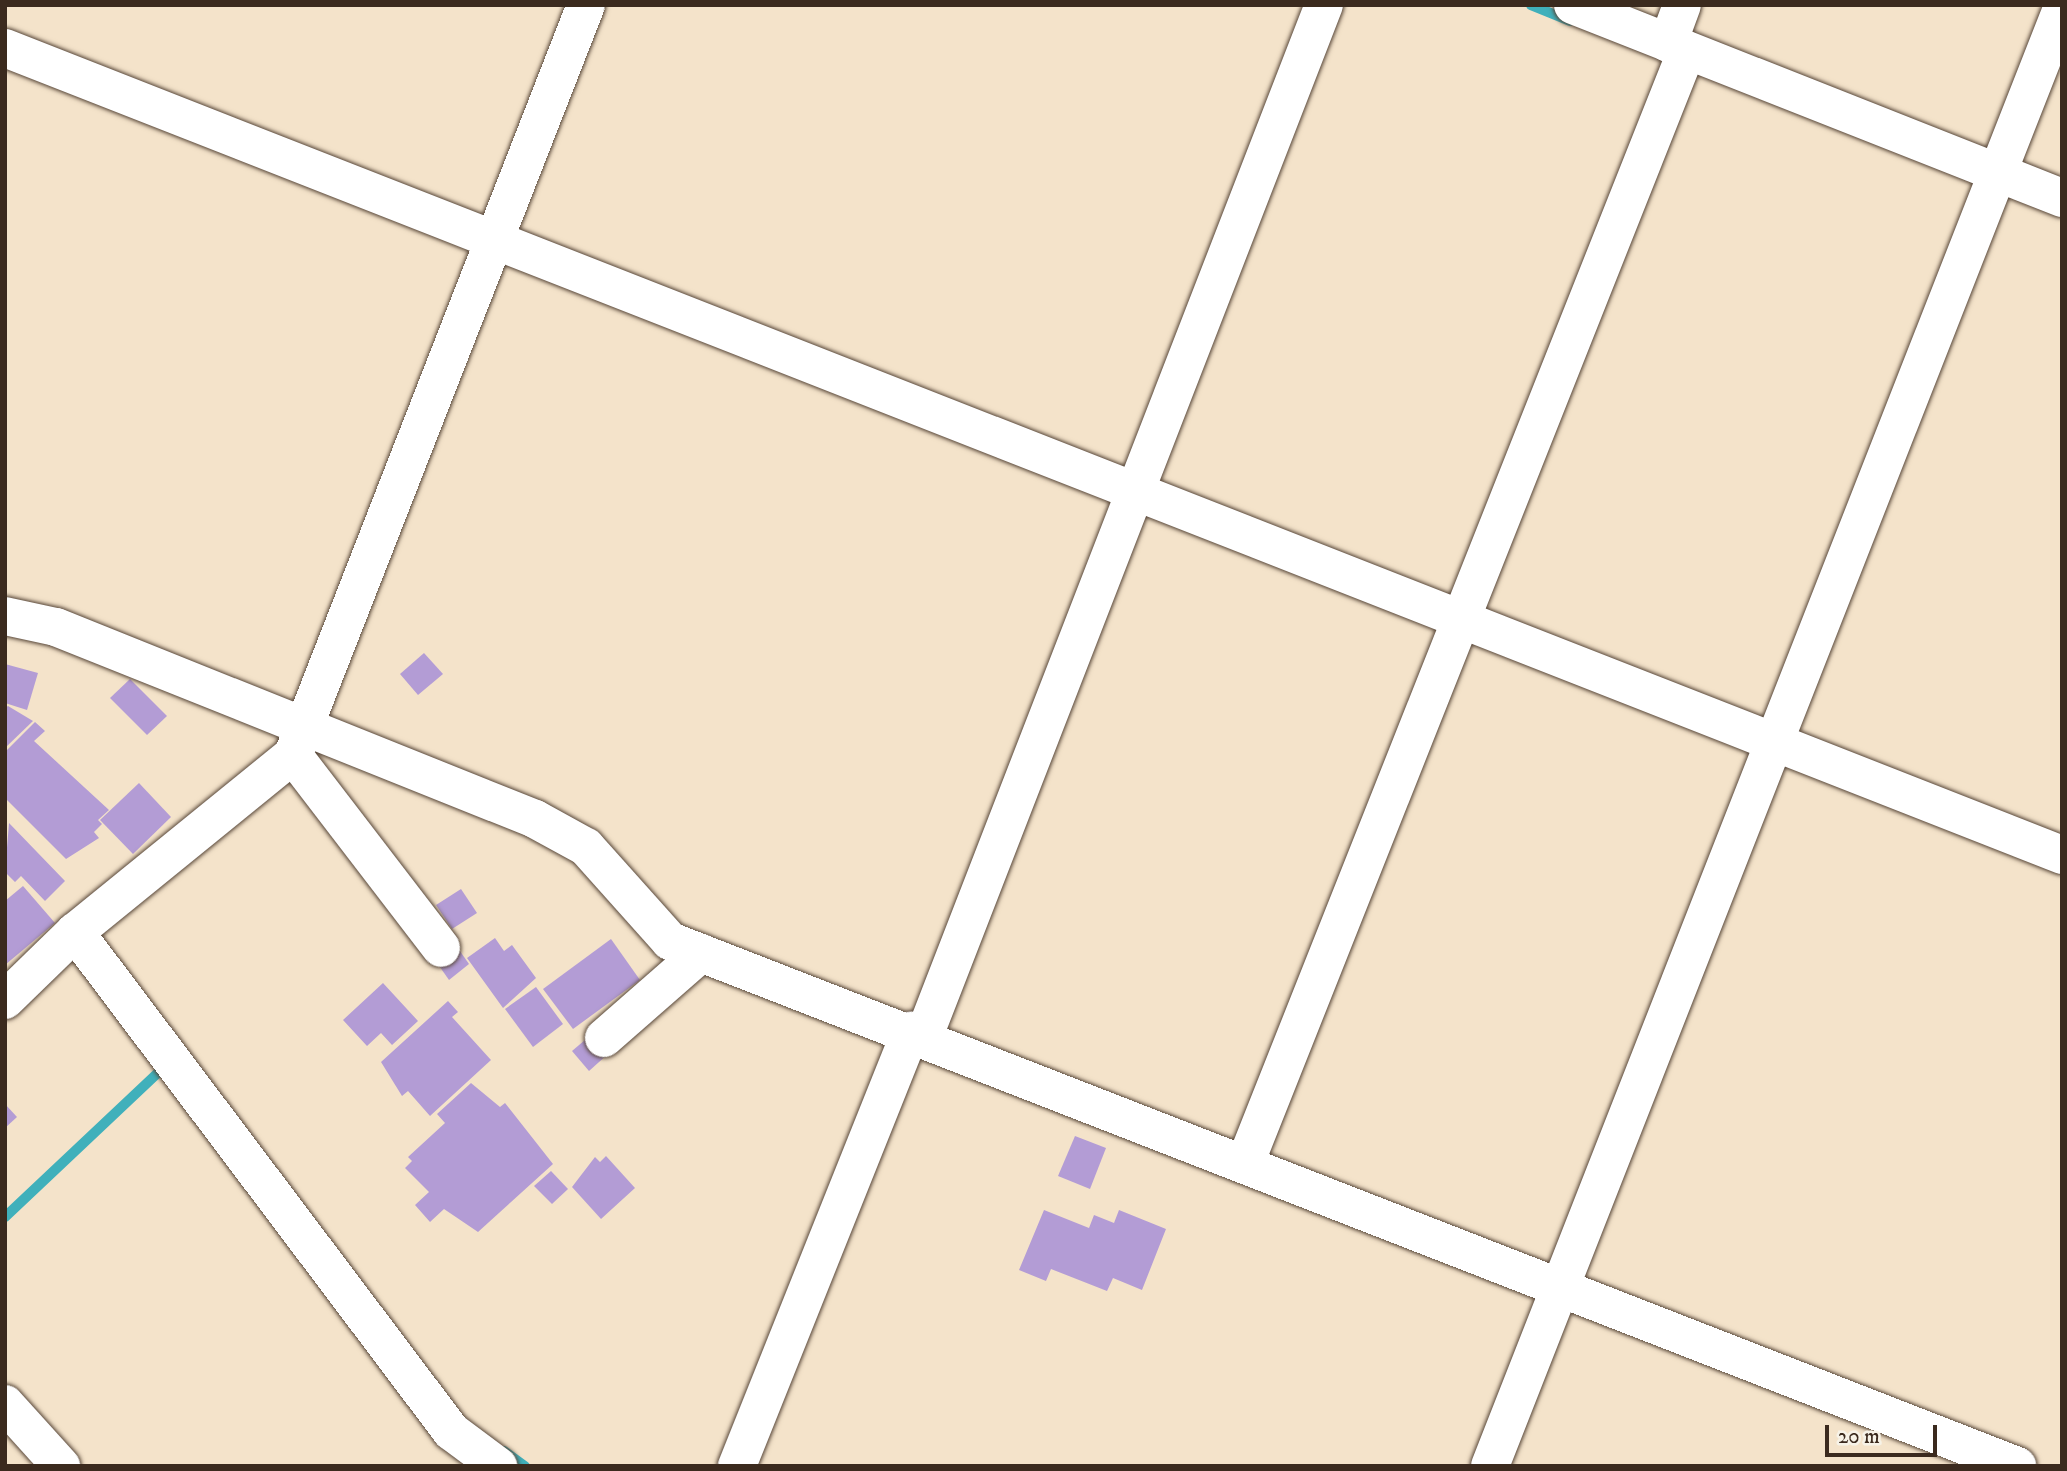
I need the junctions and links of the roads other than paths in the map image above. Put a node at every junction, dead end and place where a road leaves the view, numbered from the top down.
1 (586, 5) edge
2 (1324, 5) edge
3 (1573, 5) edge
4 (1682, 5) edge
5 (2062, 9) edge
6 (5, 21) edge
7 (1677, 46) junction
8 (5, 47) edge
9 (1997, 173) junction
10 (2062, 198) edge
11 (497, 227) junction
12 (1141, 480) junction
13 (1468, 609) junction
14 (5, 615) edge
15 (1778, 730) junction
16 (299, 741) junction
17 (2062, 829) edge
18 (2062, 855) edge
19 (75, 932) junction
20 (441, 948) dead end
21 (701, 953) junction
22 (5, 1000) edge
23 (918, 1033) junction
24 (604, 1038) dead end
25 (1246, 1161) junction
26 (1560, 1284) junction
27 (9, 1415) edge
28 (61, 1466) edge
29 (498, 1466) edge
30 (737, 1466) edge
31 (1490, 1466) edge
32 (2017, 1466) edge

1 - 11 street
2 - 12 street
3 - 7 street
4 - 7 street
5 - 9 street
6 - 11 street
7 - 9 street
7 - 13 street
8 - 11 street
9 - 10 street
9 - 15 street
11 - 12 street
11 - 16 street
12 - 13 street
12 - 23 street
13 - 15 street
13 - 25 street
14 - 16 street
15 - 17 street
15 - 18 street
15 - 26 street
16 - 19 street
16 - 20 street
16 - 21 street
19 - 22 street
19 - 29 street
21 - 23 street
21 - 24 street
23 - 25 street
23 - 30 street
25 - 26 street
26 - 31 street
26 - 32 street
27 - 28 street

